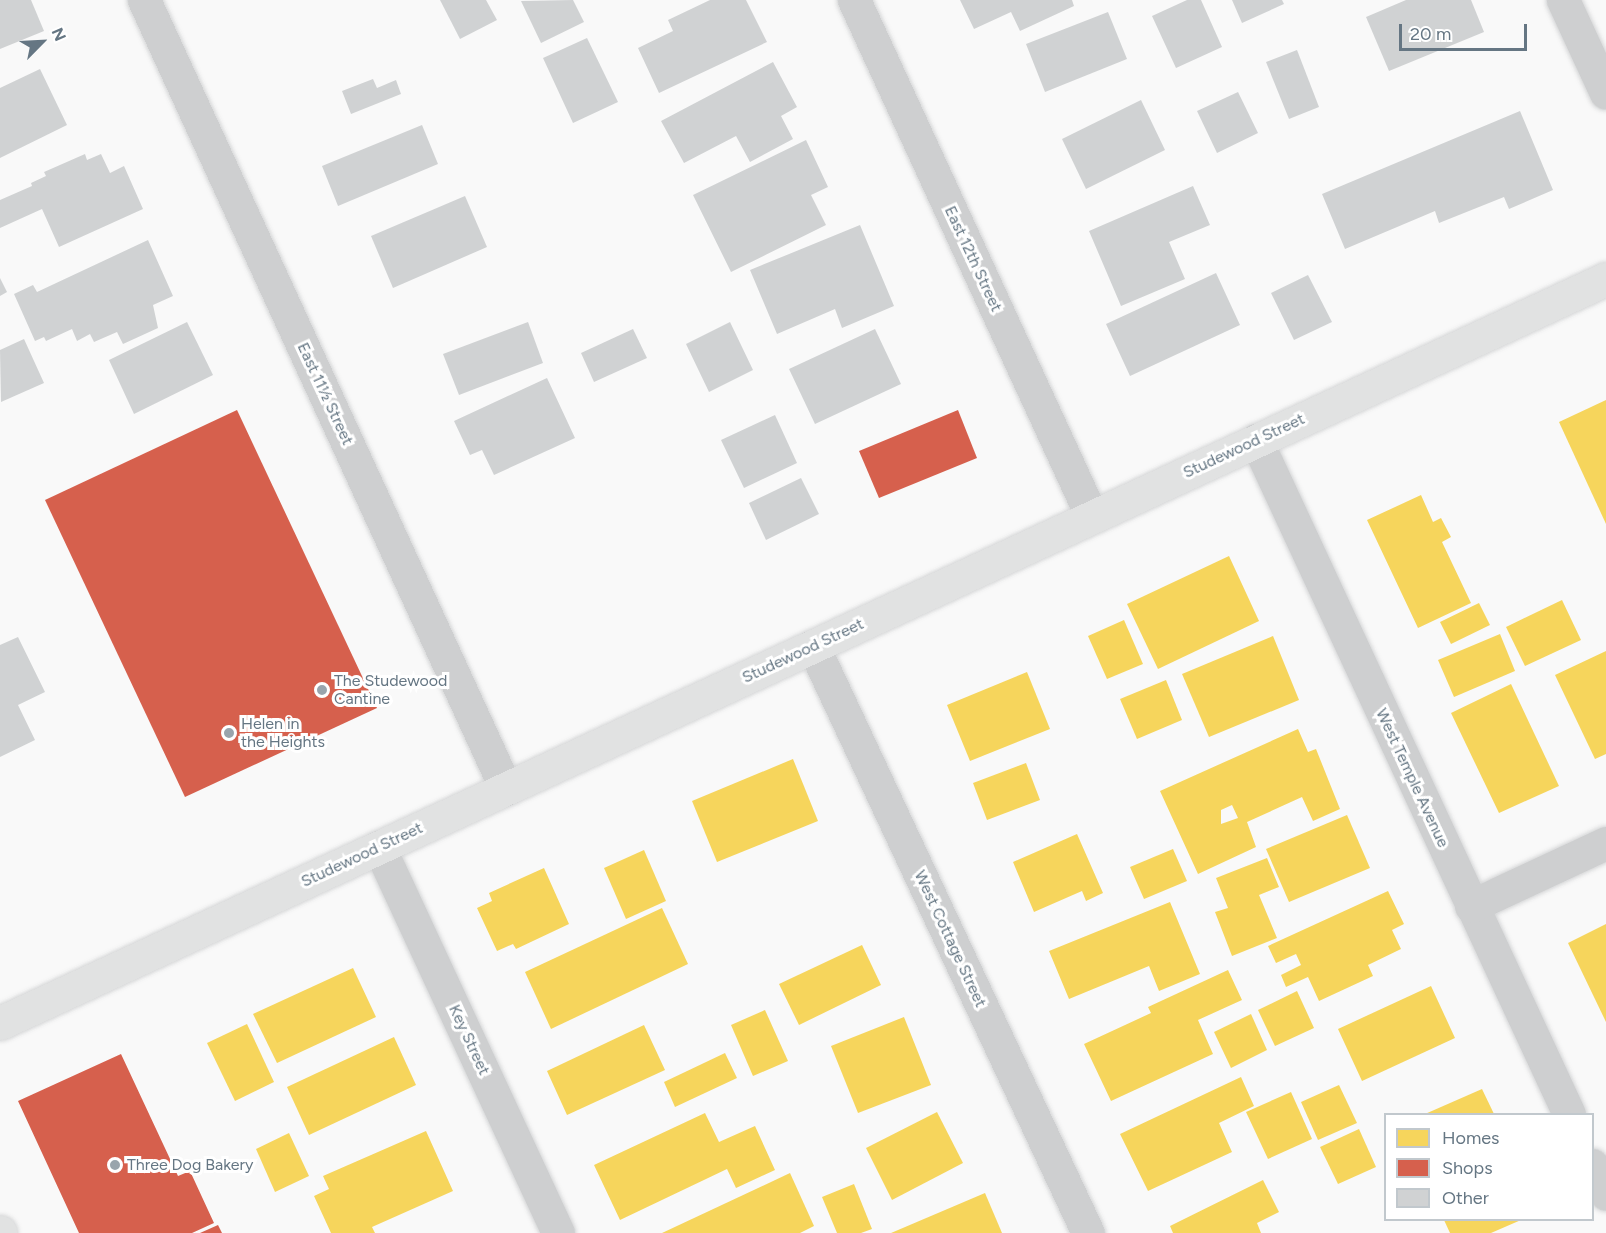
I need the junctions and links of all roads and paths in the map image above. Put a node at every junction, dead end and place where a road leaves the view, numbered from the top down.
1 (144, 0) edge
2 (854, 0) edge
3 (1563, 0) edge
4 (1606, 93) edge
5 (1606, 279) edge
6 (1256, 440) junction
7 (1092, 517) junction
8 (813, 646) junction
9 (506, 789) junction
10 (1606, 843) edge
11 (379, 847) junction
12 (1471, 906) junction
13 (0, 1023) edge
14 (1569, 1113) edge
15 (1594, 1167) edge
16 (1606, 1194) edge
17 (558, 1233) edge
18 (1088, 1233) edge

1 - 9 street, East 11½ Street
2 - 7 street, East 12th Street
3 - 4 street
5 - 6 main road, Studewood Street
6 - 7 main road, Studewood Street
6 - 12 street, West Temple Avenue
7 - 8 main road, Studewood Street
8 - 9 main road, Studewood Street
8 - 18 street, West Cottage Street
9 - 11 main road, Studewood Street
10 - 12 street
11 - 13 main road, Studewood Street
11 - 17 street, Key Street
12 - 14 street, West Temple Avenue
15 - 16 street

